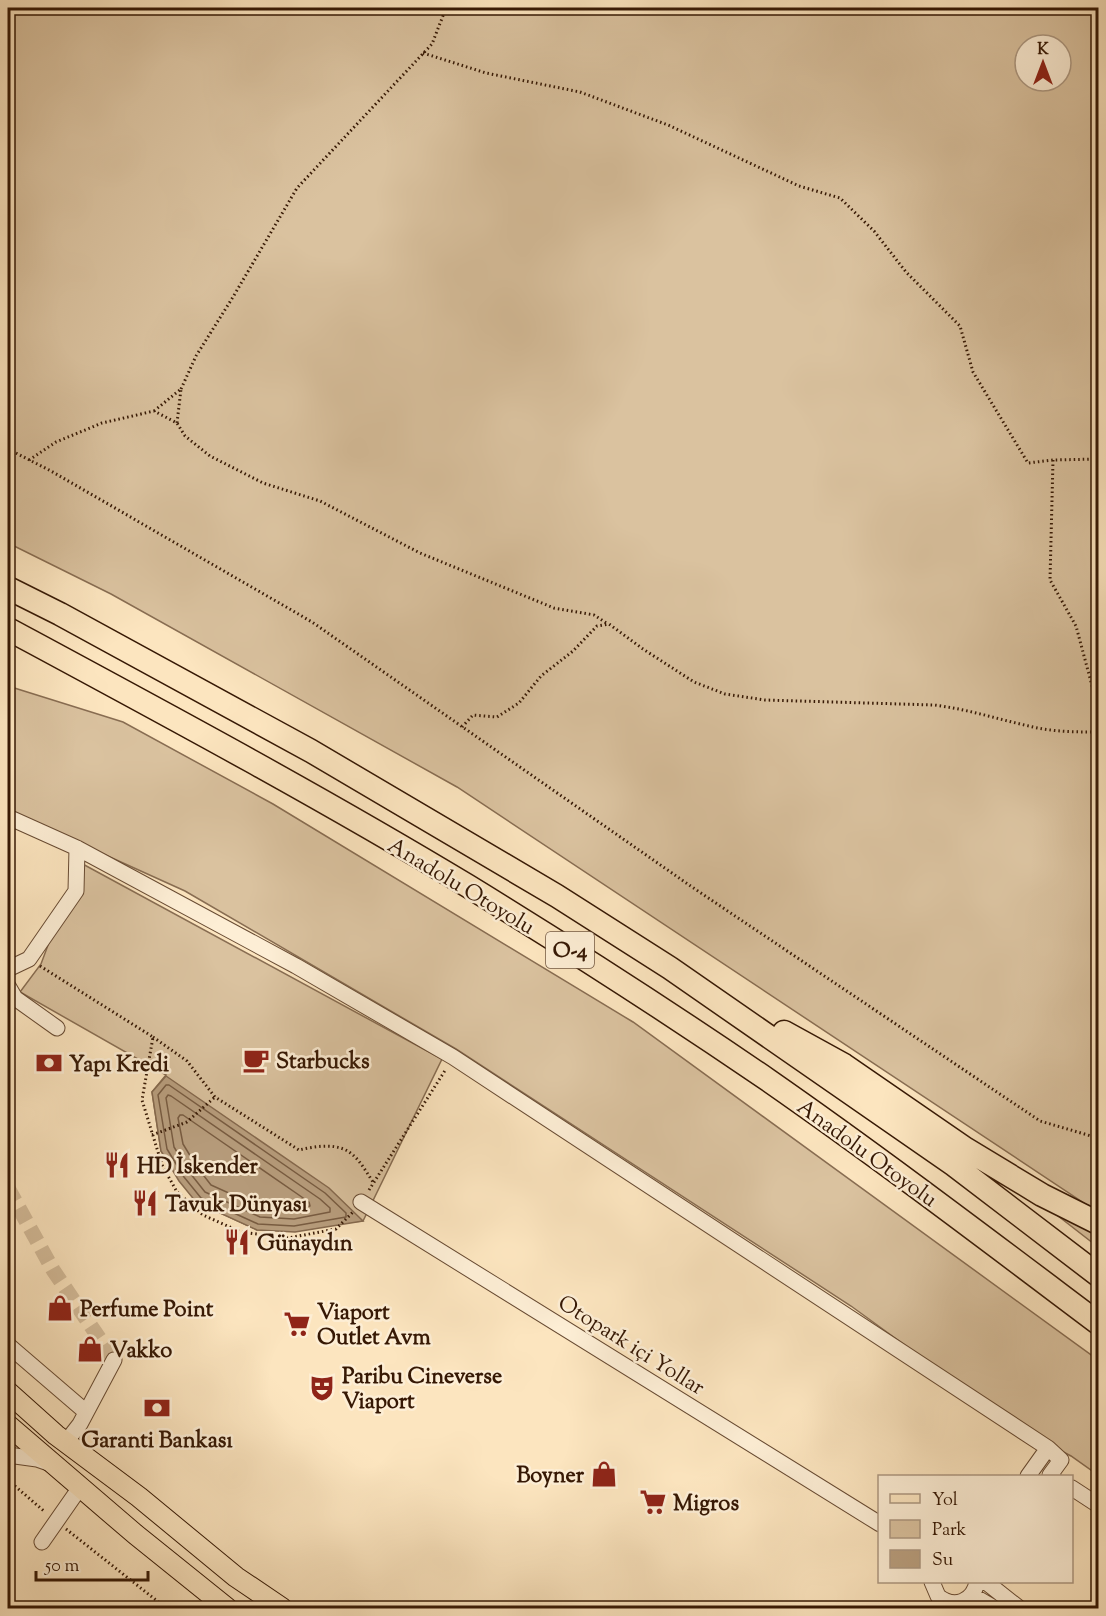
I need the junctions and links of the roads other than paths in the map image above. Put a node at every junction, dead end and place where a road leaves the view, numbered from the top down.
1 (8, 588) edge
2 (8, 630) edge
3 (8, 818) edge
4 (77, 848) junction
5 (670, 968) junction
6 (8, 969) edge
7 (8, 986) edge
8 (57, 1028) dead end
9 (361, 1202) road end
10 (1098, 1222) edge
11 (1098, 1275) edge
12 (1098, 1323) edge
13 (8, 1345) edge
14 (114, 1360) dead end
15 (8, 1392) edge
16 (86, 1412) junction
17 (8, 1425) edge
18 (66, 1442) junction
19 (1048, 1449) junction
20 (8, 1455) edge
21 (57, 1466) junction
22 (1030, 1475) edge
23 (1052, 1475) edge
24 (81, 1486) junction
25 (1073, 1489) edge
26 (1098, 1504) edge
27 (878, 1523) edge
28 (42, 1542) dead end
29 (933, 1583) edge
30 (988, 1583) edge
31 (966, 1597) edge
32 (227, 1608) edge
33 (282, 1608) edge
34 (994, 1608) edge
35 (1019, 1608) edge

1 - 5 highway, Anadolu Otoyolu / O-4
2 - 12 highway, Anadolu Otoyolu / O-4
3 - 4 street
4 - 6 street
4 - 19 street
5 - 10 highway
5 - 11 highway, Anadolu Otoyolu / O-4
7 - 8 street
9 - 27 street, Otopark içi Yollar
13 - 16 street
14 - 16 street
15 - 18 main road
16 - 18 street
17 - 21 main road
18 - 33 main road
19 - 22 street
19 - 23 street
20 - 21 street
21 - 24 main road
24 - 28 street
24 - 32 main road
25 - 26 street
29 - 31 street
30 - 35 street
31 - 34 street

